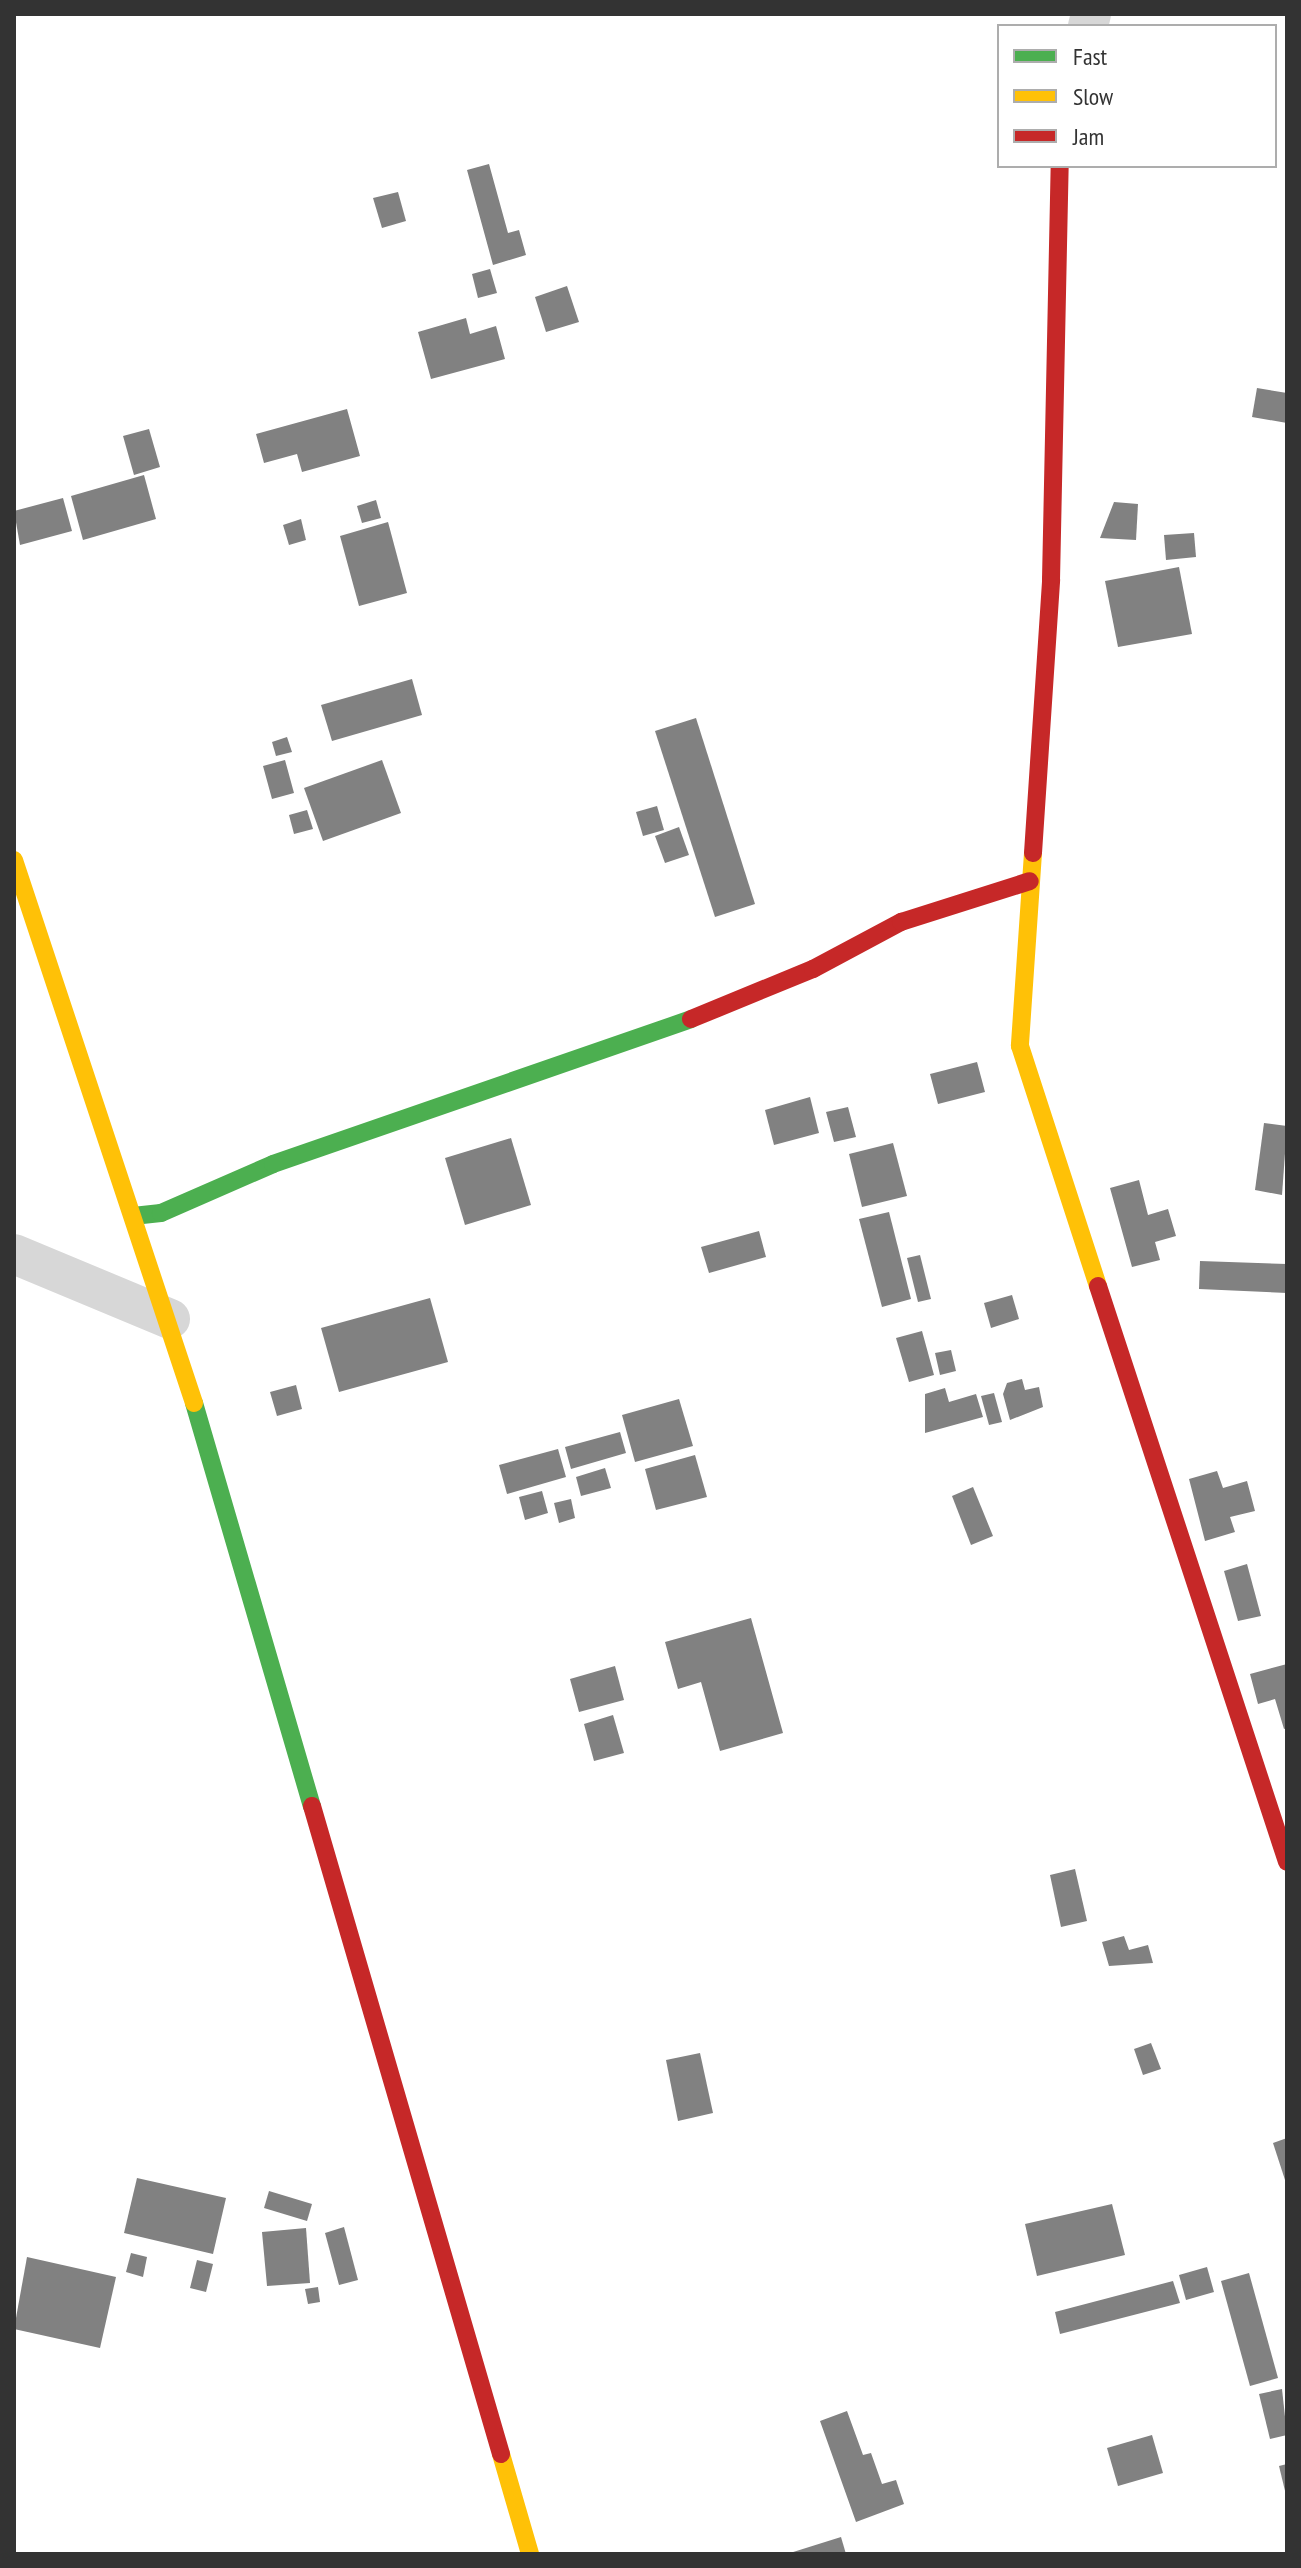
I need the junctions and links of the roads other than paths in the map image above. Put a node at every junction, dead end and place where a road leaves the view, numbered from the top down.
1 (1060, 168) edge
2 (14, 860) edge
3 (1030, 881) junction
4 (133, 1216) junction
5 (14, 1254) edge
6 (170, 1319) junction
7 (1287, 1862) edge
8 (530, 2554) edge

1 - 3 street
2 - 4 street
3 - 4 street
3 - 7 street
4 - 6 street
5 - 6 street
6 - 8 street

